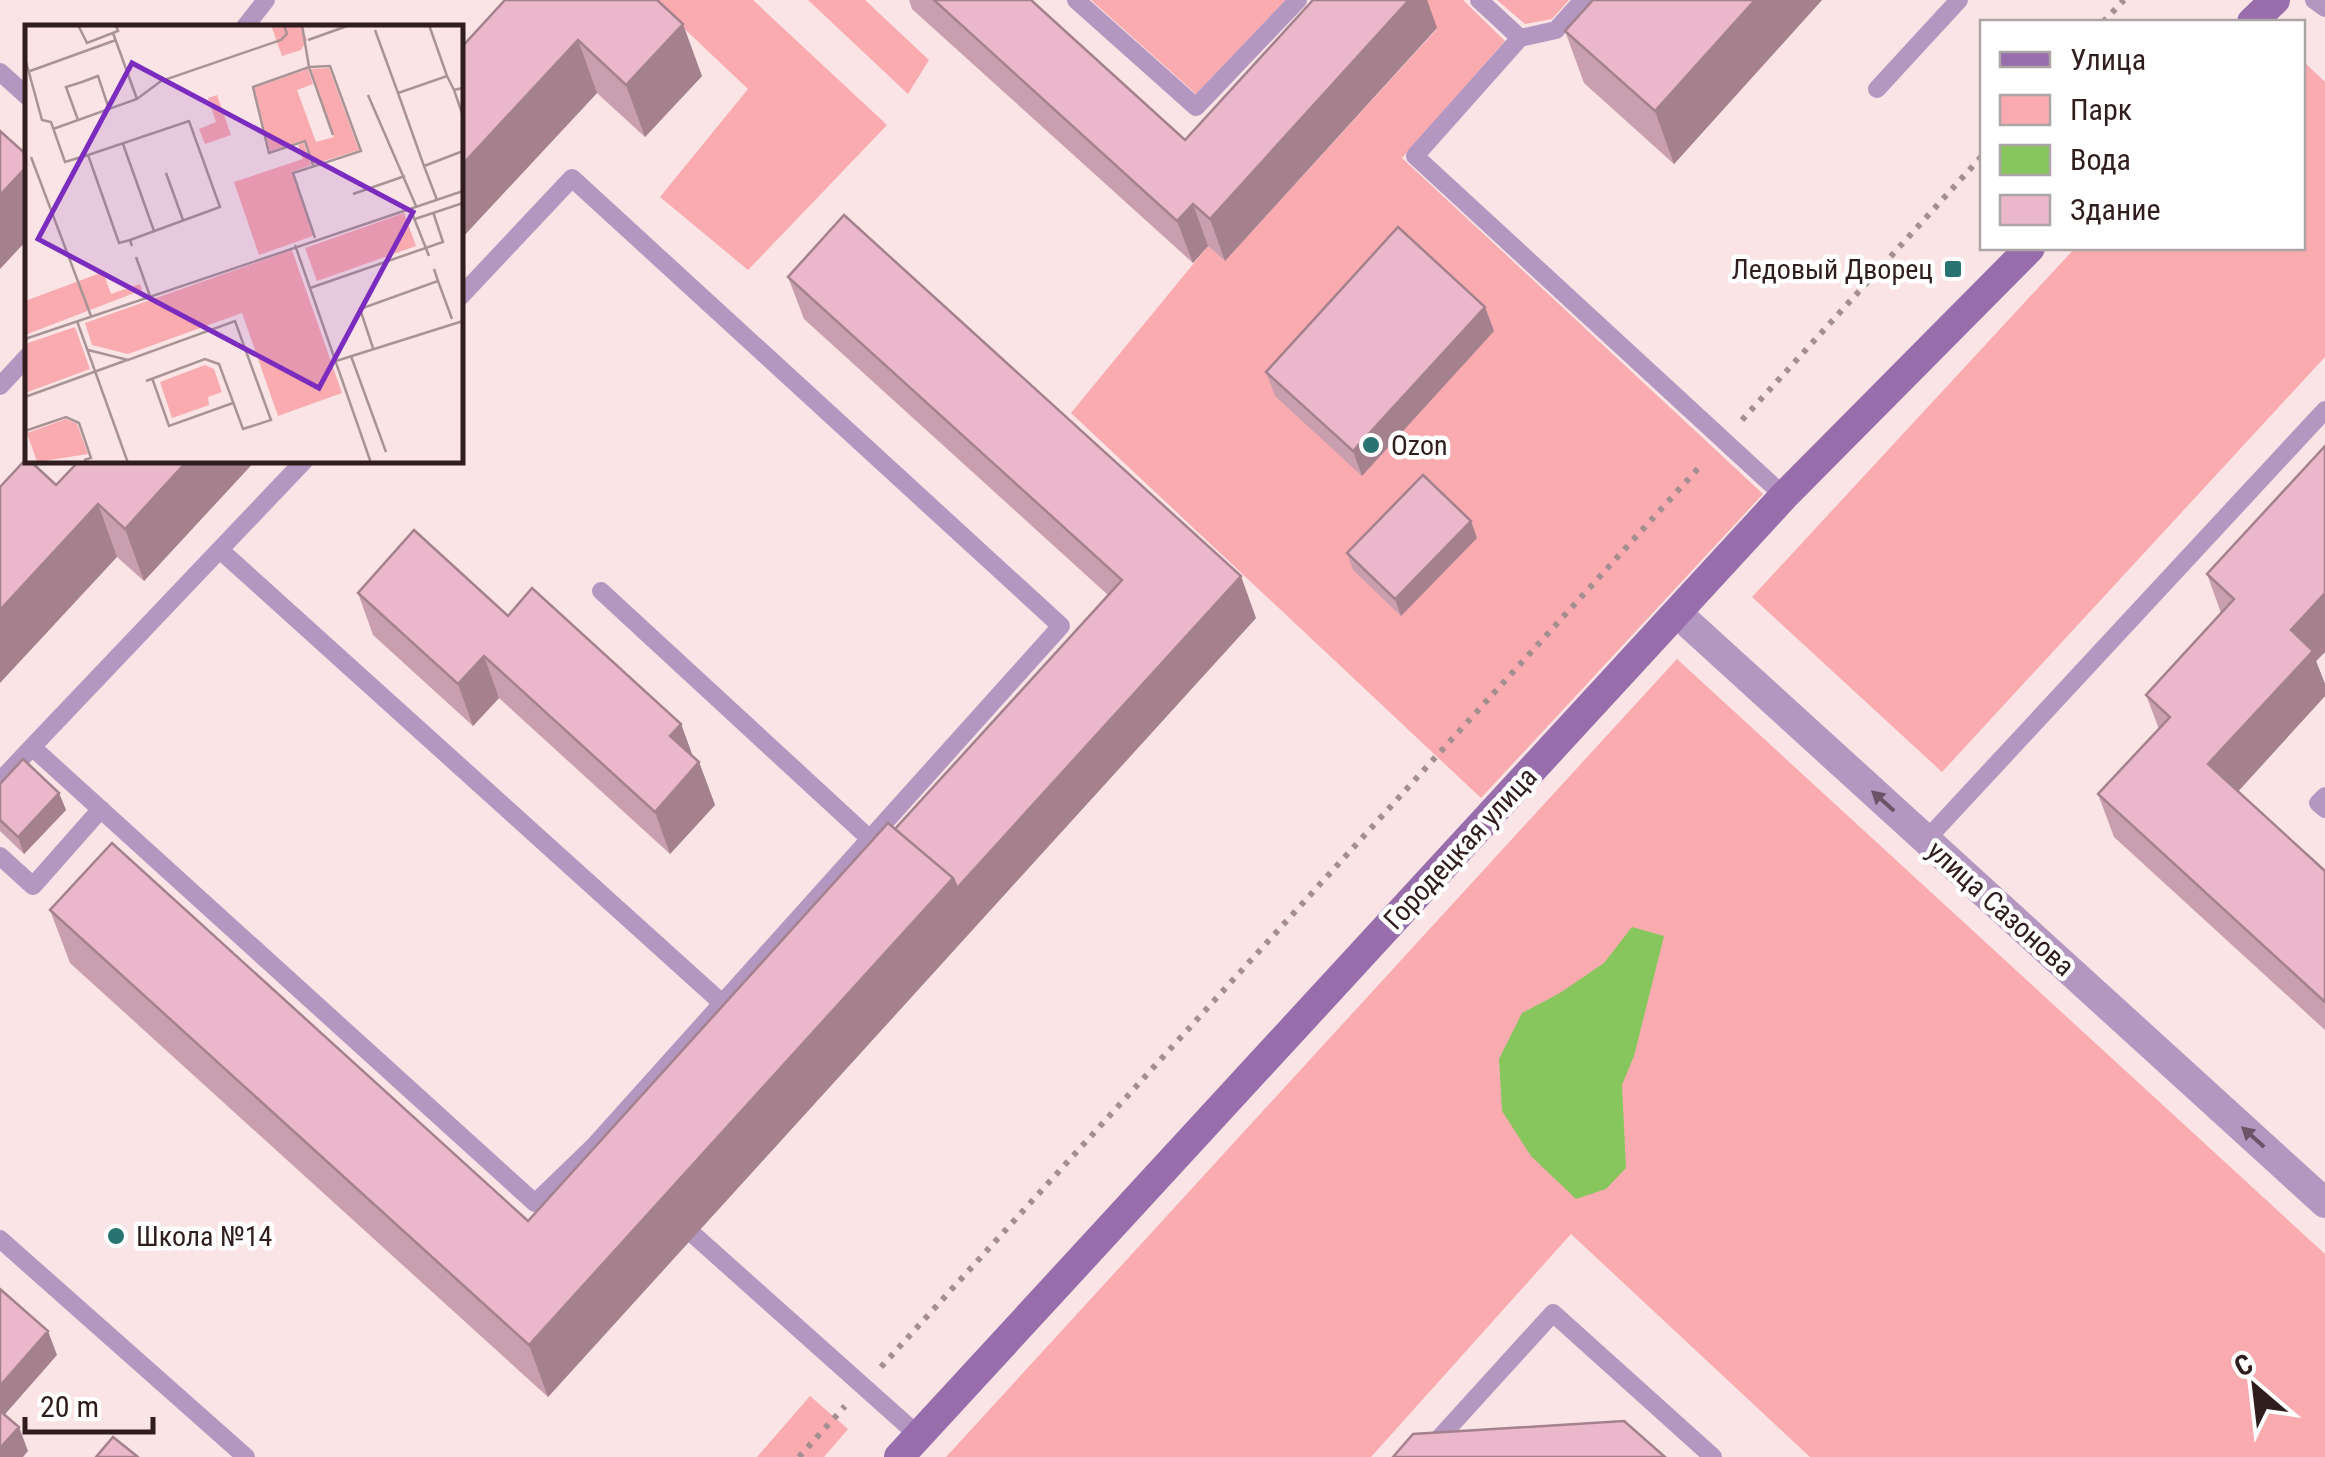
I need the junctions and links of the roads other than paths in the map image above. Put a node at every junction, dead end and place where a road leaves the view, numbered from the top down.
1 (266, 0) edge
2 (1076, 0) edge
3 (1298, 0) edge
4 (1479, 0) edge
5 (1583, 0) edge
6 (1959, 0) edge
7 (2275, 0) edge
8 (2314, 0) edge
9 (2325, 8) edge
10 (2254, 20) edge
11 (246, 25) edge
12 (1520, 38) junction
13 (0, 72) edge
14 (1877, 89) dead end
15 (25, 94) edge
16 (2028, 250) edge
17 (462, 294) edge
18 (7, 365) edge
19 (0, 386) edge
20 (2325, 410) edge
21 (303, 462) edge
22 (1784, 496) junction
23 (220, 550) junction
24 (602, 591) dead end
25 (1677, 613) junction
26 (32, 747) junction
27 (0, 781) edge
28 (2325, 796) edge
29 (101, 809) junction
30 (2325, 809) edge
31 (870, 839) junction
32 (1926, 840) junction
33 (0, 856) edge
34 (722, 1003) junction
35 (594, 1146) junction
36 (619, 1168) edge
37 (2325, 1203) edge
38 (695, 1236) dead end
39 (0, 1239) edge
40 (909, 1446) edge
41 (246, 1457) edge
42 (1422, 1457) edge
43 (1713, 1457) edge

1 - 11 lane
2 - 3 lane
4 - 12 lane
5 - 12 lane
6 - 14 lane
7 - 10 street
8 - 9 lane
12 - 22 lane
13 - 15 lane
16 - 22 street, Городецкая улица
17 - 31 lane
18 - 19 lane
20 - 32 lane
21 - 23 lane
22 - 25 street, Городецкая улица
23 - 26 lane
23 - 34 lane
24 - 31 lane
32 -> 25 street, улица Сазонова
25 - 40 street, Городецкая улица
26 - 27 lane
26 - 29 lane
28 - 30 lane
29 - 33 lane
29 - 35 lane
31 - 34 lane
37 -> 32 street, улица Сазонова
34 - 35 lane
35 - 36 lane
38 - 40 lane
39 - 41 lane
42 - 43 lane

